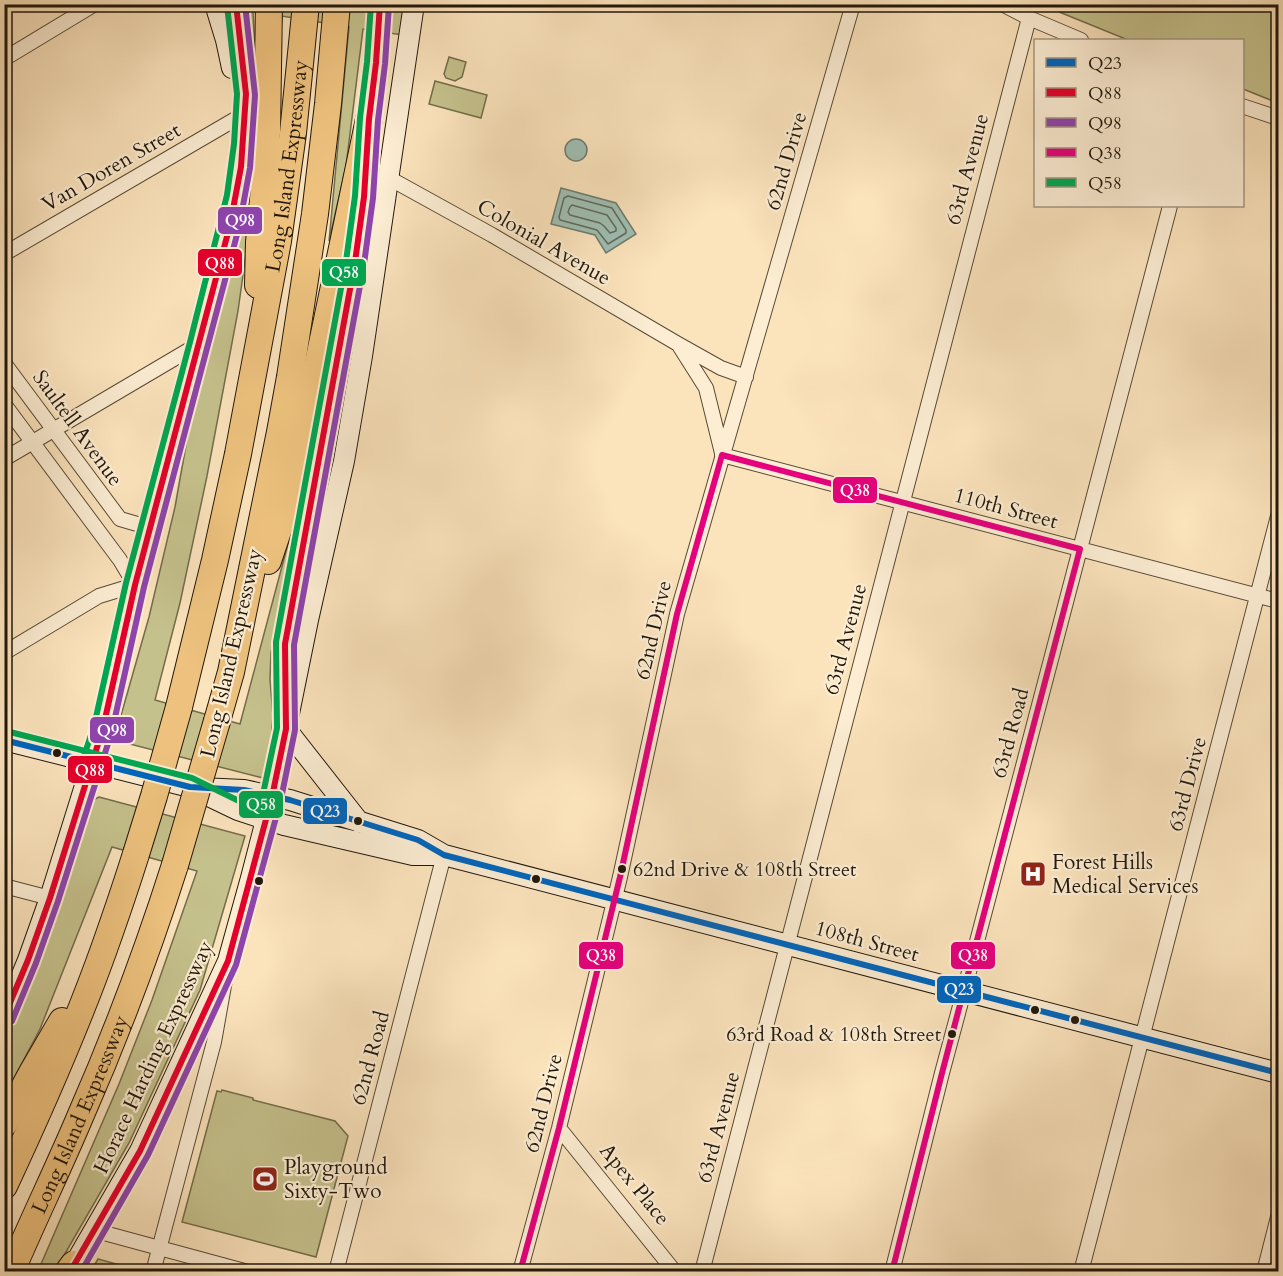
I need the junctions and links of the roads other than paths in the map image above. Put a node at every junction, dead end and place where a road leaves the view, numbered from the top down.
1 (95, 4) edge
2 (215, 4) edge
3 (236, 4) edge
4 (269, 4) edge
5 (306, 4) edge
6 (337, 4) edge
7 (380, 4) edge
8 (414, 4) edge
9 (853, 4) edge
10 (1002, 4) edge
11 (1029, 18) junction
12 (1079, 39) edge
13 (4, 59) edge
14 (1244, 107) edge
15 (239, 117) junction
16 (1278, 118) edge
17 (369, 119) junction
18 (243, 145) junction
19 (387, 177) junction
20 (1170, 207) edge
21 (4, 254) edge
22 (199, 344) junction
23 (678, 344) junction
24 (258, 348) junction
25 (4, 363) edge
26 (746, 377) junction
27 (4, 404) edge
28 (53, 430) junction
29 (32, 442) junction
30 (722, 455) junction
31 (4, 459) edge
32 (902, 503) junction
33 (1278, 516) edge
34 (120, 519) junction
35 (96, 527) junction
36 (152, 528) junction
37 (1080, 549) junction
38 (135, 585) junction
39 (1258, 596) junction
40 (1278, 601) edge
41 (4, 653) edge
42 (231, 672) junction
43 (286, 729) junction
44 (4, 740) edge
45 (92, 762) junction
46 (190, 788) junction
47 (272, 797) junction
48 (267, 820) junction
49 (359, 822) junction
50 (444, 855) junction
51 (4, 886) edge
52 (50, 898) junction
53 (615, 899) junction
54 (787, 945) junction
55 (104, 951) junction
56 (228, 961) junction
57 (964, 991) junction
58 (4, 1018) edge
59 (1143, 1037) junction
60 (1278, 1073) edge
61 (4, 1124) edge
62 (559, 1128) junction
63 (4, 1186) edge
64 (1278, 1217) edge
65 (93, 1230) junction
66 (159, 1247) junction
67 (71, 1269) edge
68 (11, 1272) edge
69 (153, 1272) edge
70 (248, 1272) edge
71 (336, 1272) edge
72 (520, 1272) edge
73 (675, 1272) edge
74 (702, 1272) edge
75 (892, 1272) edge
76 (1081, 1272) edge
77 (1264, 1272) edge

1 - 13 street
2 - 15 main road
3 - 18 main road
4 - 24 highway
5 - 24 highway, Long Island Expressway
6 - 42 highway, Long Island Expressway
7 - 17 main road
8 - 19 main road, Horace Harding Expressway
9 - 26 street, 62nd Drive
10 - 11 street
11 - 12 street
11 - 32 street, 63rd Avenue
14 - 16 street
15 - 18 main road
15 - 21 street, Van Doren Street
17 - 42 highway
17 - 43 main road
18 - 22 main road
19 - 23 street, Colonial Avenue
19 - 43 main road, Horace Harding Expressway
20 - 37 street, 63rd Road
22 - 28 street
22 - 36 main road
23 - 26 street, Colonial Avenue
23 - 30 street, Colonial Avenue
24 - 55 highway, Long Island Expressway, bridge
25 - 28 street, Saultell Avenue
26 - 30 street, 62nd Drive
27 - 29 street, Saultell Avenue
28 - 29 street
28 - 34 street, Saultell Avenue
29 - 31 street
29 - 35 street, Saultell Avenue
30 - 32 street, 110th Street
30 - 53 street, 62nd Drive
32 - 37 street, 110th Street
32 - 54 street, 63rd Avenue
33 - 39 street, 63rd Drive
34 - 35 street
34 - 36 street, Saultell Avenue
35 - 38 street, Saultell Avenue
36 - 38 main road
37 - 39 street, 110th Street
37 - 57 street, 63rd Road
38 - 41 street
38 - 45 main road
39 - 40 street, 110th Street
39 - 59 street, 63rd Drive
42 - 68 highway, Long Island Expressway, bridge
43 - 47 main road, Horace Harding Expressway
43 - 49 main road
44 - 45 main road, 108th Street
45 - 46 main road, 108th Street
45 - 52 main road
46 - 47 main road, 108th Street
46 - 48 main road, 108th Street
47 - 48 main road, Horace Harding Expressway
47 - 49 main road, 108th Street
48 - 50 main road, 108th Street
48 - 56 main road, Horace Harding Expressway
49 - 50 main road, 108th Street
50 - 53 main road, 108th Street
50 - 71 street, 62nd Road
51 - 52 street
52 - 58 main road
53 - 54 main road, 108th Street
53 - 62 street, 62nd Drive
54 - 57 main road, 108th Street
54 - 74 street, 63rd Avenue
55 - 61 highway
55 - 63 highway, Long Island Expressway
56 - 65 main road, Horace Harding Expressway
56 - 66 street
57 - 59 main road, 108th Street
57 - 75 street, 63rd Road
59 - 60 main road, 108th Street
59 - 76 street, 63rd Drive
62 - 72 street, 62nd Drive
62 - 73 street, Apex Place
64 - 77 street
65 - 66 street
65 - 67 main road, Horace Harding Expressway
66 - 69 street
66 - 70 street

